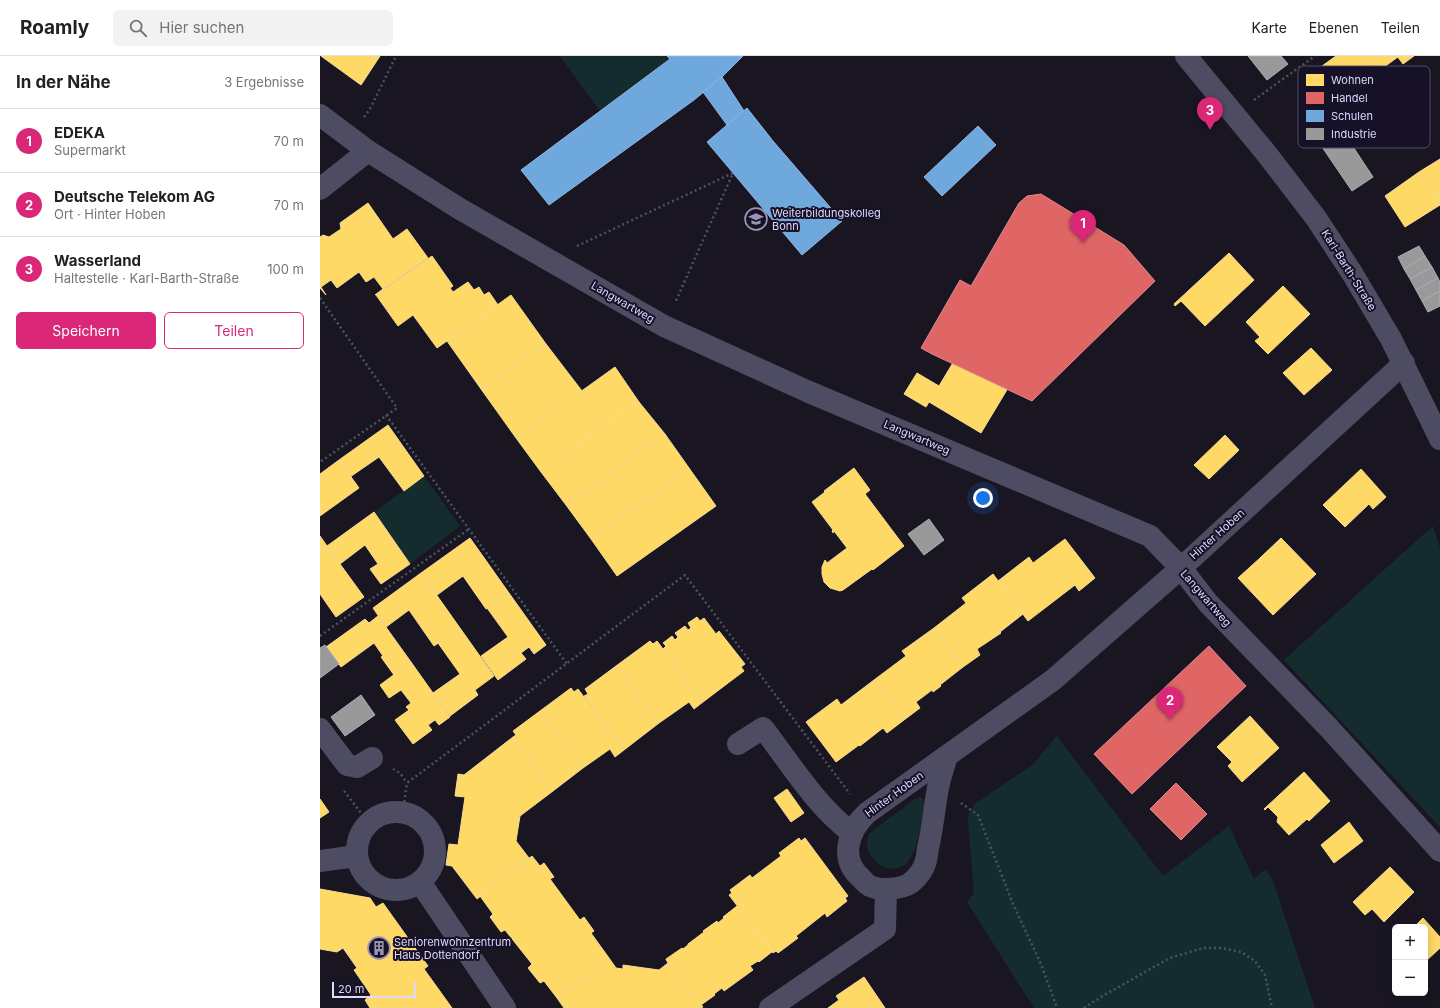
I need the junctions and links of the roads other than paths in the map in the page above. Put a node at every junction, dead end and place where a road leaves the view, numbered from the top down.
1 (1186, 56) edge
2 (320, 115) edge
3 (368, 152) junction
4 (320, 189) edge
5 (1404, 363) junction
6 (1440, 440) edge
7 (1180, 568) junction
8 (320, 729) edge
9 (738, 744) dead end
10 (947, 756) junction
11 (372, 758) dead end
12 (852, 833) junction
13 (1440, 850) edge
14 (356, 856) junction
15 (320, 861) edge
16 (420, 882) junction
17 (886, 889) junction
18 (506, 1008) edge
19 (770, 1008) edge

1 - 5 street, Karl-Barth-Straße
2 - 3 street, Langwartweg
3 - 4 street
3 - 7 street, Langwartweg
5 - 6 street, Karl-Barth-Straße
5 - 7 street, Hinter Hoben
7 - 10 street, Hinter Hoben
7 - 13 street, Langwartweg
8 - 11 street
9 - 12 street
10 - 12 street, Hinter Hoben
10 - 17 street, Hinter Hoben
12 - 17 street, Hinter Hoben
14 - 15 street
14 - 16 street
14 - 16 street
16 - 18 street
17 - 19 street

